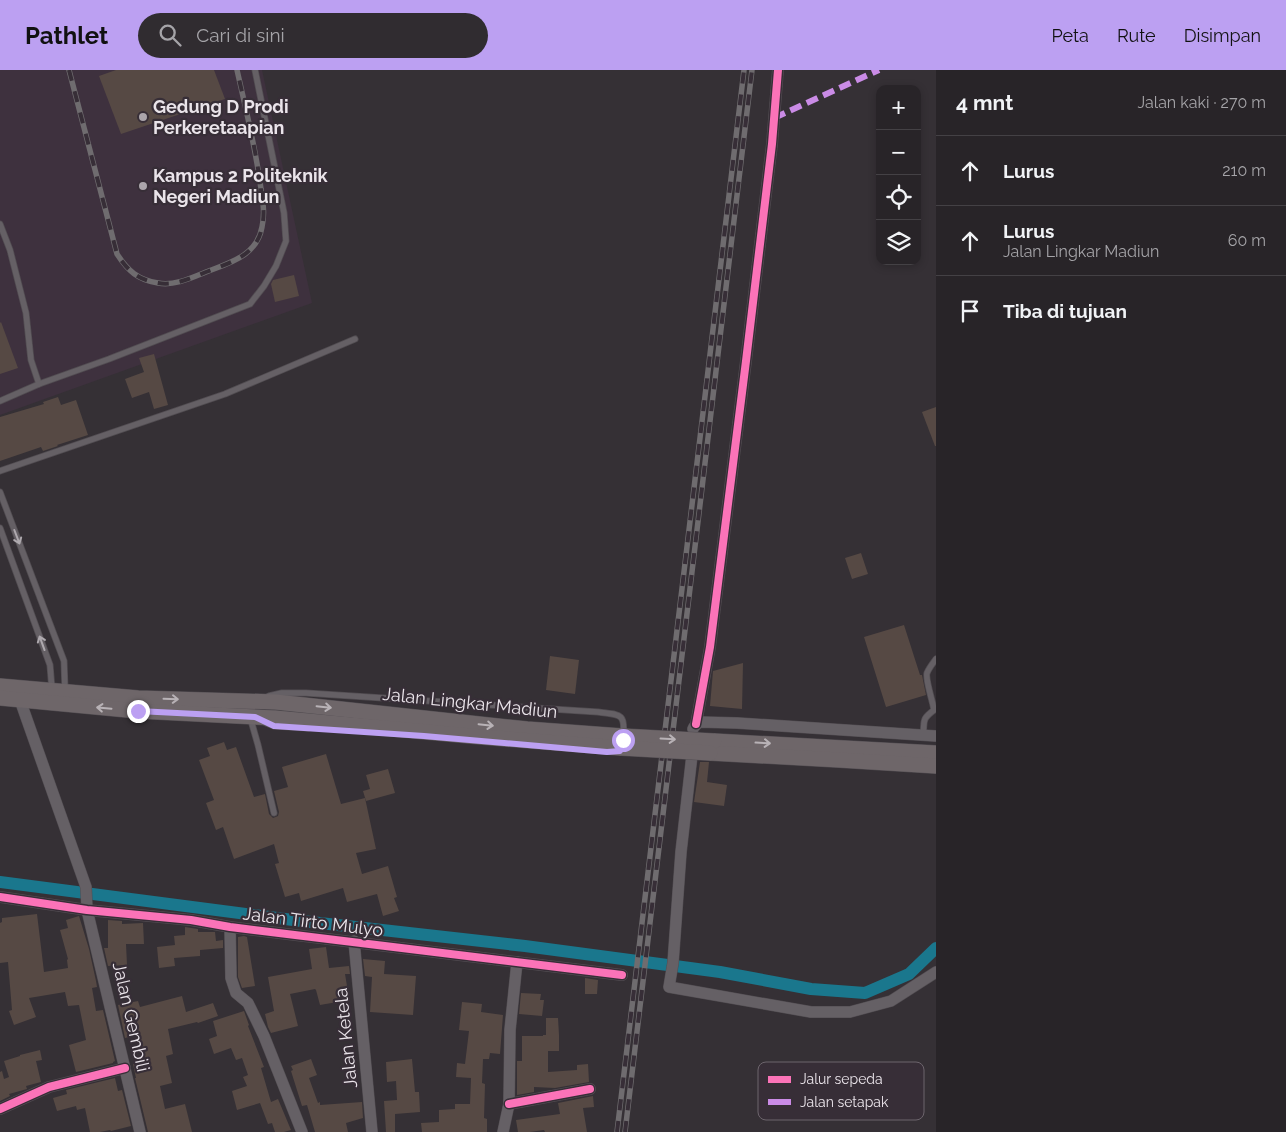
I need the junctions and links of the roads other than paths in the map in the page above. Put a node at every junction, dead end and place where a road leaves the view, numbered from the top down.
1 (255, 70) edge
2 (778, 70) edge
3 (0, 224) edge
4 (355, 339) dead end
5 (39, 384) junction
6 (0, 401) edge
7 (0, 471) edge
8 (0, 492) edge
9 (0, 528) edge
10 (32, 578) junction
11 (20, 582) junction
12 (936, 659) edge
13 (0, 686) edge
14 (58, 691) junction
15 (0, 698) edge
16 (20, 700) junction
17 (255, 701) junction
18 (252, 717) junction
19 (696, 724) junction
20 (312, 729) dead end
21 (340, 730) dead end
22 (923, 735) junction
23 (936, 736) edge
24 (936, 753) edge
25 (692, 755) junction
26 (936, 766) edge
27 (936, 773) edge
28 (274, 813) dead end
29 (0, 897) edge
30 (87, 908) junction
31 (230, 928) junction
32 (354, 941) junction
33 (517, 962) junction
34 (936, 972) edge
35 (622, 975) dead end
36 (125, 1068) junction
37 (590, 1089) dead end
38 (509, 1104) junction
39 (0, 1109) edge
40 (140, 1132) edge
41 (302, 1132) edge
42 (372, 1132) edge
43 (503, 1132) edge

1 - 5 lane
2 - 19 street
3 - 5 lane
4 - 7 lane
5 - 6 lane
8 -> 10 lane
9 - 11 lane
10 - 11 lane
10 - 14 lane
14 -> 11 lane
12 - 22 lane
13 - 14 main road, Jalan Lingkar Madiun
14 -> 17 main road, Jalan Lingkar Madiun
15 - 16 main road, Jalan Lingkar Madiun
18 -> 16 main road, Jalan Lingkar Madiun
16 - 30 street, Jalan Gembili
17 - 21 lane
17 -> 24 main road, Jalan Lingkar Madiun, bridge
18 - 20 lane
18 - 26 main road, Jalan Lingkar Madiun, bridge
18 - 28 lane
19 - 22 street
19 - 25 street
22 - 23 street
25 - 27 street
25 - 34 street
29 - 30 street, Jalan Tirto Mulyo
30 - 31 street, Jalan Tirto Mulyo
30 - 36 street, Jalan Gembili
31 - 32 street, Jalan Tirto Mulyo
31 - 41 street
32 - 33 street, Jalan Tirto Mulyo
32 - 42 street, Jalan Ketela
33 - 35 street, Jalan Tirto Mulyo
33 - 38 street
36 - 39 street
36 - 40 street, Jalan Gembili
37 - 38 street
38 - 43 street

